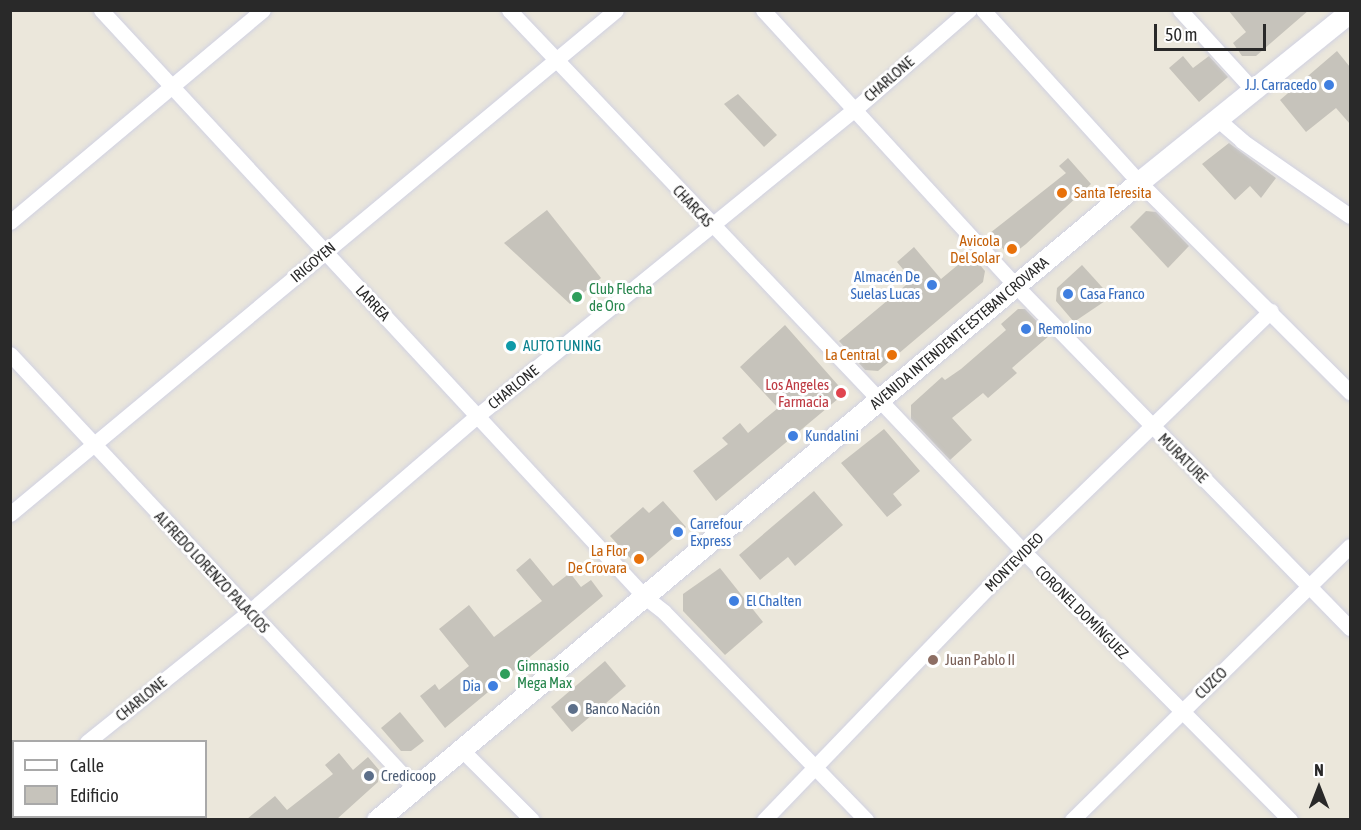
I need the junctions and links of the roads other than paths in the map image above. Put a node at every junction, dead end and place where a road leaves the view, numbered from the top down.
1 (101, 10) edge
2 (264, 10) edge
3 (509, 10) edge
4 (616, 10) edge
5 (763, 10) edge
6 (969, 10) edge
7 (983, 10) edge
8 (1180, 10) edge
9 (1350, 12) edge
10 (557, 61) junction
11 (172, 87) junction
12 (1253, 90) junction
13 (855, 109) junction
14 (1216, 118) junction
15 (1139, 182) junction
16 (1350, 216) edge
17 (10, 222) edge
18 (710, 224) junction
19 (326, 252) junction
20 (1016, 286) junction
21 (1271, 311) junction
22 (10, 354) edge
23 (1350, 392) edge
24 (878, 401) junction
25 (477, 416) junction
26 (1153, 428) junction
27 (94, 446) junction
28 (10, 514) edge
29 (1350, 546) edge
30 (1023, 551) junction
31 (1310, 587) junction
32 (645, 597) junction
33 (249, 612) junction
34 (1350, 628) edge
35 (1181, 712) junction
36 (88, 740) edge
37 (461, 749) junction
38 (816, 769) junction
39 (416, 788) junction
40 (376, 819) edge
41 (532, 819) edge
42 (764, 819) edge
43 (866, 819) edge
44 (1072, 819) edge
45 (1290, 819) edge

1 - 11 street, LARREA
2 - 11 street
3 - 10 street, CHARCAS
4 - 10 street, IRIGOYEN
5 - 13 street, MURATURE
6 - 13 street, CHARLONE
7 - 15 street
8 - 12 street
9 - 12 main road, AVENIDA INTENDENTE ESTEBAN CROVARA
10 - 18 street, CHARCAS
10 - 19 street, IRIGOYEN
11 - 17 street
11 - 19 street, LARREA
12 - 14 main road, AVENIDA INTENDENTE ESTEBAN CROVARA
13 - 18 street, CHARLONE
13 - 20 street, MURATURE
14 - 15 main road, AVENIDA INTENDENTE ESTEBAN CROVARA
14 - 16 street
15 - 20 main road, AVENIDA INTENDENTE ESTEBAN CROVARA
15 - 21 street
18 - 24 street, CHARCAS
18 - 25 street, CHARLONE
19 - 25 street, LARREA
19 - 27 street, IRIGOYEN
20 - 24 main road, AVENIDA INTENDENTE ESTEBAN CROVARA
20 - 26 street, MURATURE
21 - 23 street
21 - 26 street, MONTEVIDEO
22 - 27 street, ALFREDO LORENZO PALACIOS
24 - 30 street, CORONEL DOMÍNGUEZ
24 - 32 main road, AVENIDA INTENDENTE ESTEBAN CROVARA
25 - 32 street, LARREA
25 - 33 street, CHARLONE
26 - 30 street, MONTEVIDEO
26 - 31 street, MURATURE
27 - 28 street, IRIGOYEN
27 - 33 street, ALFREDO LORENZO PALACIOS
29 - 31 street, CUZCO
30 - 35 street, CORONEL DOMÍNGUEZ
30 - 38 street, MONTEVIDEO
31 - 34 street, MURATURE
31 - 35 street, CUZCO
32 - 37 main road, AVENIDA INTENDENTE ESTEBAN CROVARA
32 - 38 street, LARREA
33 - 36 street, CHARLONE
33 - 39 street, ALFREDO LORENZO PALACIOS
35 - 44 street, CUZCO
35 - 45 street, CORONEL DOMÍNGUEZ
37 - 39 main road, AVENIDA INTENDENTE ESTEBAN CROVARA
37 - 41 street
38 - 42 street, MONTEVIDEO
38 - 43 street, LARREA
39 - 40 main road, AVENIDA INTENDENTE ESTEBAN CROVARA

